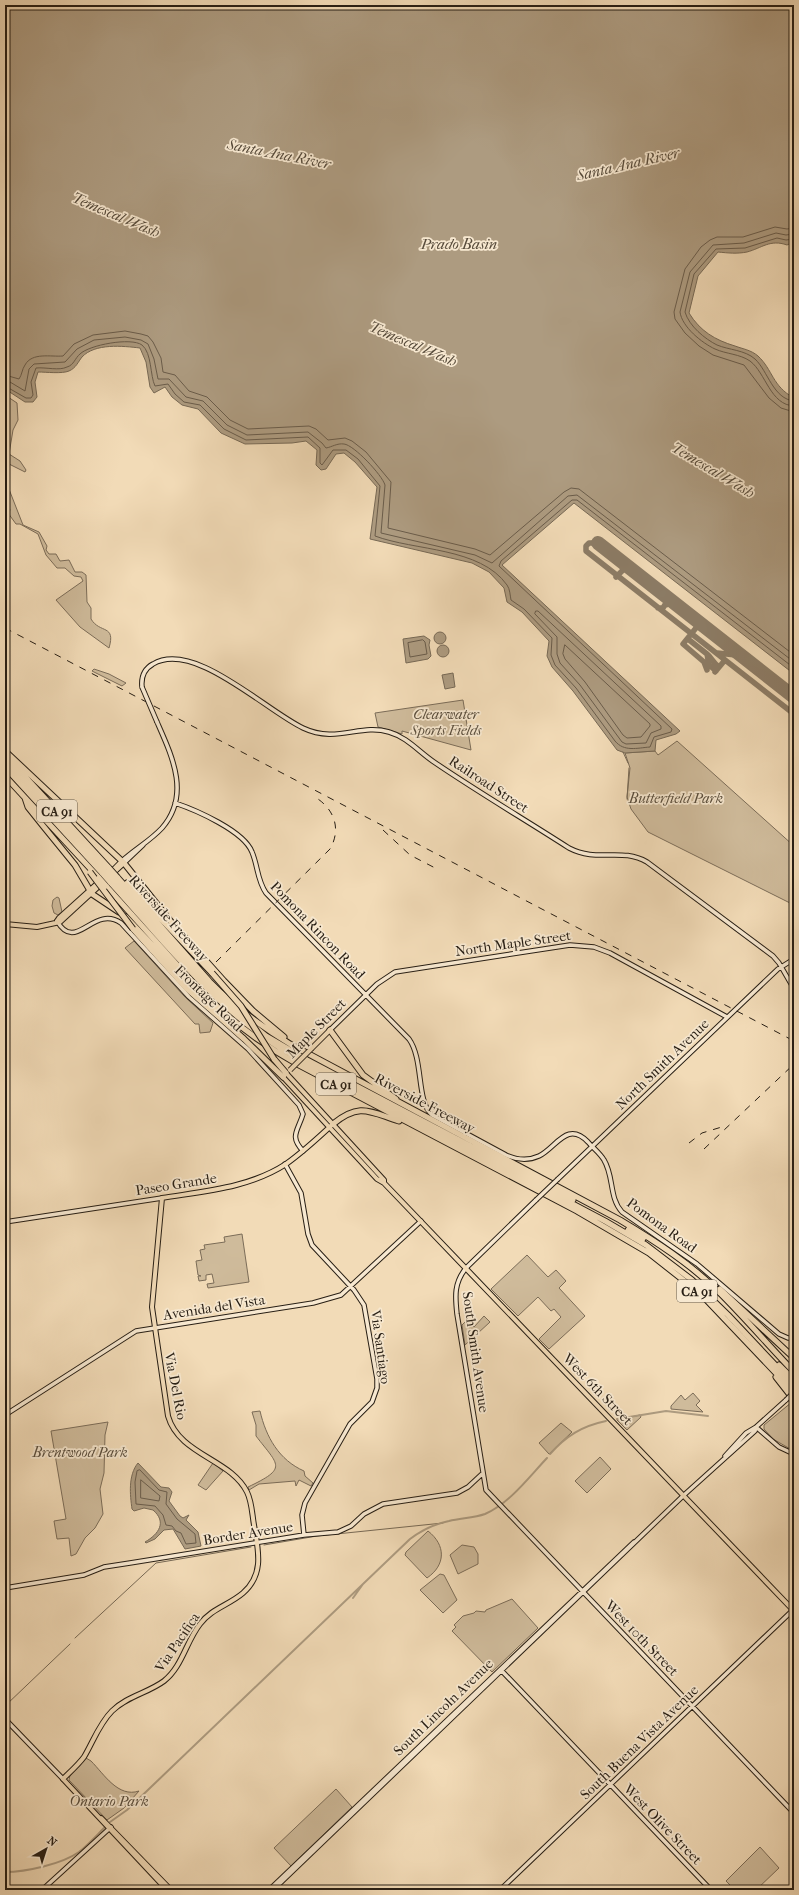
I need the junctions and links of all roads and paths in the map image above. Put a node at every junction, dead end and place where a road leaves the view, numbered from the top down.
1 (5, 751) edge
2 (5, 754) edge
3 (5, 762) edge
4 (5, 767) edge
5 (5, 776) edge
6 (25, 798) junction
7 (175, 803) junction
8 (123, 862) junction
9 (86, 863) junction
10 (104, 873) junction
11 (113, 880) junction
12 (91, 892) junction
13 (57, 922) junction
14 (5, 924) edge
15 (794, 959) edge
16 (782, 966) junction
17 (794, 989) edge
18 (366, 995) junction
19 (727, 1017) junction
20 (237, 1023) junction
21 (330, 1030) junction
22 (290, 1044) junction
23 (286, 1074) junction
24 (404, 1106) junction
25 (333, 1124) junction
26 (410, 1124) junction
27 (328, 1128) junction
28 (592, 1147) junction
29 (303, 1151) junction
30 (285, 1164) junction
31 (558, 1179) joint
32 (384, 1183) junction
33 (162, 1198) junction
34 (421, 1221) junction
35 (5, 1222) edge
36 (685, 1264) junction
37 (466, 1268) junction
38 (351, 1287) junction
39 (154, 1328) junction
40 (794, 1338) edge
41 (794, 1358) edge
42 (774, 1371) junction
43 (794, 1372) edge
44 (794, 1380) edge
45 (794, 1385) edge
46 (794, 1392) edge
47 (794, 1400) edge
48 (5, 1415) edge
49 (756, 1427) junction
50 (794, 1454) edge
51 (482, 1474) junction
52 (684, 1495) junction
53 (304, 1535) junction
54 (257, 1543) junction
55 (5, 1588) edge
56 (583, 1592) junction
57 (794, 1610) edge
58 (501, 1670) junction
59 (692, 1706) junction
60 (5, 1718) edge
61 (63, 1779) junction
62 (610, 1784) junction
63 (794, 1813) edge
64 (110, 1828) junction
65 (42, 1890) edge
66 (167, 1890) edge
67 (171, 1890) edge
68 (269, 1890) edge
69 (273, 1890) edge
70 (500, 1890) edge
71 (711, 1890) edge

1 - 8 highway
2 - 10 highway, Riverside Freeway / CA 91
3 - 10 highway
4 - 10 highway
5 - 6 highway, Riverside Freeway / CA 91
6 - 9 highway, Riverside Freeway / CA 91
6 - 12 highway
7 - 8 main road
7 - 16 main road, Railroad Street, bridge
7 - 18 main road, Pomona Rincon Road
8 - 12 main road
8 - 22 highway
9 - 10 highway, Riverside Freeway / CA 91
9 - 23 highway, bridge
10 - 11 highway, Riverside Freeway / CA 91, bridge
10 - 11 highway, bridge
11 - 20 highway, Riverside Freeway / CA 91
11 - 22 highway, Riverside Freeway / CA 91
11 - 23 highway, bridge
11 - 44 highway
11 - 45 highway
12 - 13 main road
12 - 20 highway
13 - 14 main road
13 - 29 main road, Frontage Road
15 - 16 main road, North Smith Avenue
16 - 17 main road, Railroad Street
16 - 19 main road, North Smith Avenue
18 - 19 main road, North Maple Street
18 - 21 main road, Maple Street
18 - 28 main road, Pomona Road
19 - 28 main road, North Smith Avenue
20 - 26 highway, Riverside Freeway / CA 91
21 - 23 main road, Maple Street, bridge
21 - 24 highway
22 - 24 highway, Riverside Freeway / CA 91
23 - 25 main road, West 6th Street
23 - 27 main road, West 6th Street
24 - 36 highway, Riverside Freeway / CA 91
25 - 26 highway
25 - 27 main road, Paseo Grande
25 - 32 main road, West 6th Street
26 - 42 highway, Riverside Freeway / CA 91
27 - 29 main road, Paseo Grande
27 - 32 main road, West 6th Street
28 - 31 main road, North Smith Avenue
28 - 40 main road, Pomona Road
29 - 30 main road, Paseo Grande
30 - 33 main road, Paseo Grande
30 - 38 main road, Via Santiago
31 - 37 main road, South Smith Avenue, bridge
32 - 34 main road, West 6th Street
33 - 35 main road, Paseo Grande
33 - 39 main road, Via Del Rio
34 - 37 main road, West 6th Street
34 - 38 main road, Avenida del Vista
36 - 41 highway
36 - 43 highway, Riverside Freeway / CA 91
37 - 51 main road, South Smith Avenue
37 - 52 main road, West 6th Street
38 - 39 main road, Avenida del Vista
38 - 53 main road, Via Santiago
39 - 48 main road, Avenida del Vista
39 - 54 main road, Via Del Rio
42 - 46 highway, Riverside Freeway / CA 91
42 - 47 highway
46 - 49 main road, South Lincoln Avenue, bridge
49 - 50 main road
49 - 52 main road, South Lincoln Avenue
51 - 53 main road, Border Avenue
51 - 56 main road, West 10th Street
52 - 56 main road, South Lincoln Avenue
52 - 57 main road, West 6th Street
53 - 54 main road, Border Avenue
54 - 55 main road, Border Avenue
54 - 61 main road, Via Pacifica
56 - 58 main road, South Lincoln Avenue
56 - 59 main road, West 10th Street
57 - 59 main road, South Buena Vista Avenue
58 - 62 main road, West Olive Street
58 - 68 main road, South Lincoln Avenue
58 - 69 main road, South Lincoln Avenue
59 - 62 main road, South Buena Vista Avenue
59 - 63 main road, West 10th Street
60 - 61 main road
61 - 64 main road
62 - 70 main road, South Buena Vista Avenue
62 - 71 main road, West Olive Street
64 - 65 main road
64 - 66 main road
64 - 67 main road

